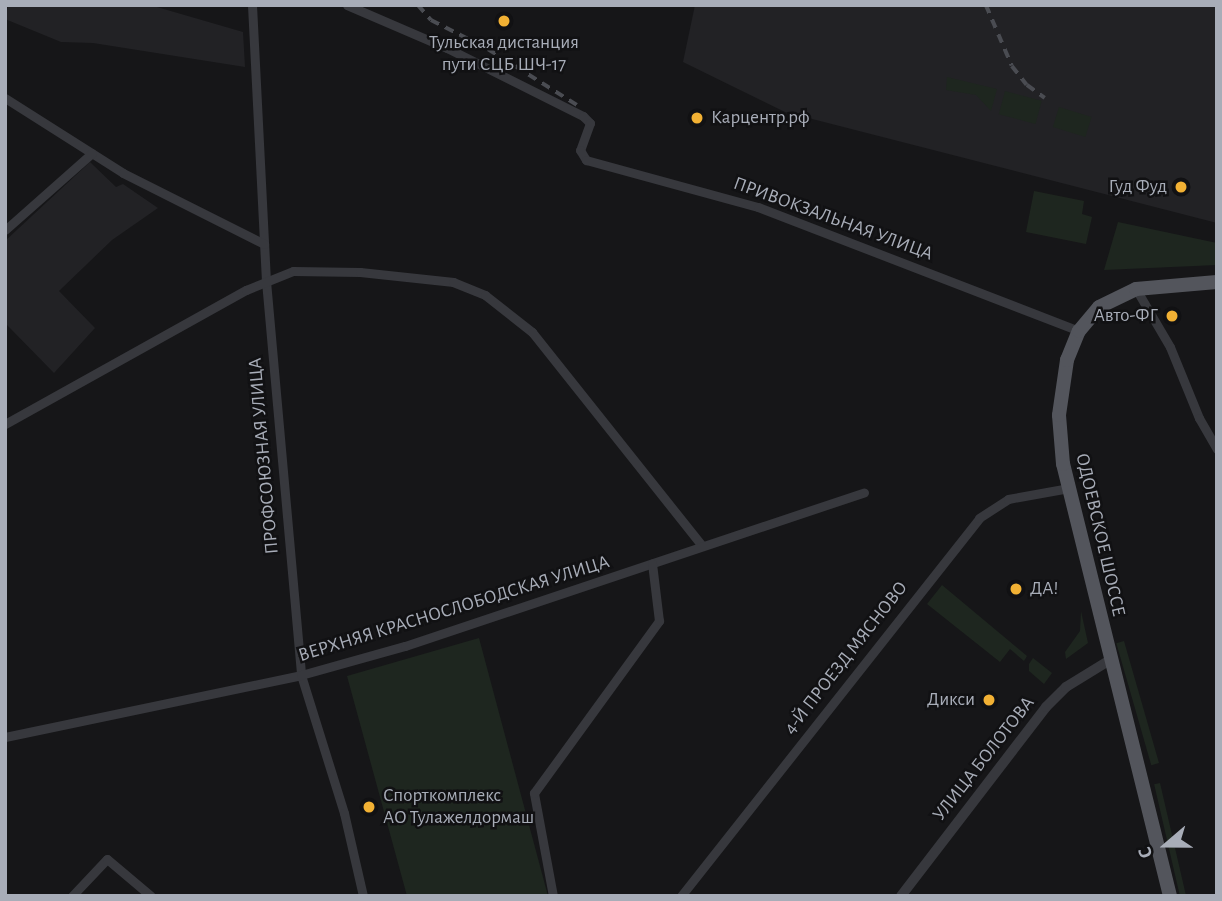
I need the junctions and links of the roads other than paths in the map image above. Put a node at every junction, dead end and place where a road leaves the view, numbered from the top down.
1 (252, 5) edge
2 (347, 5) edge
3 (5, 98) edge
4 (92, 153) junction
5 (5, 230) edge
6 (264, 244) junction
7 (266, 281) junction
8 (1217, 282) edge
9 (1136, 289) junction
10 (1079, 331) junction
11 (5, 424) edge
12 (1217, 449) edge
13 (1069, 488) junction
14 (864, 492) dead end
15 (702, 546) junction
16 (652, 563) junction
17 (1110, 660) junction
18 (302, 675) junction
19 (5, 737) edge
20 (72, 896) edge
21 (151, 896) edge
22 (363, 896) edge
23 (554, 896) edge
24 (681, 896) edge
25 (901, 896) edge
26 (1170, 896) edge

1 - 6 street, ПРОФСОЮЗНАЯ УЛИЦА
2 - 10 street, ПРИВОКЗАЛЬНАЯ УЛИЦА
3 - 4 street
4 - 5 street
4 - 6 street
6 - 7 street, ПРОФСОЮЗНАЯ УЛИЦА
7 - 11 street
7 - 15 street
7 - 18 street, ПРОФСОЮЗНАЯ УЛИЦА
8 - 9 main road, ОДОЕВСКОЕ ШОССЕ
9 - 10 main road, ОДОЕВСКОЕ ШОССЕ
9 - 12 street
10 - 13 main road, ОДОЕВСКОЕ ШОССЕ
13 - 17 main road, ОДОЕВСКОЕ ШОССЕ
13 - 24 street, 4-Й ПРОЕЗД МЯСНОВО
14 - 15 street, ВЕРХНЯЯ КРАСНОСЛОБОДСКАЯ УЛИЦА
15 - 16 street, ВЕРХНЯЯ КРАСНОСЛОБОДСКАЯ УЛИЦА
16 - 18 street, ВЕРХНЯЯ КРАСНОСЛОБОДСКАЯ УЛИЦА
16 - 23 street
17 - 25 street, УЛИЦА БОЛОТОВА
17 - 26 main road, ОДОЕВСКОЕ ШОССЕ
18 - 19 street, ВЕРХНЯЯ КРАСНОСЛОБОДСКАЯ УЛИЦА
18 - 22 street, ПРОФСОЮЗНАЯ УЛИЦА
20 - 21 street

